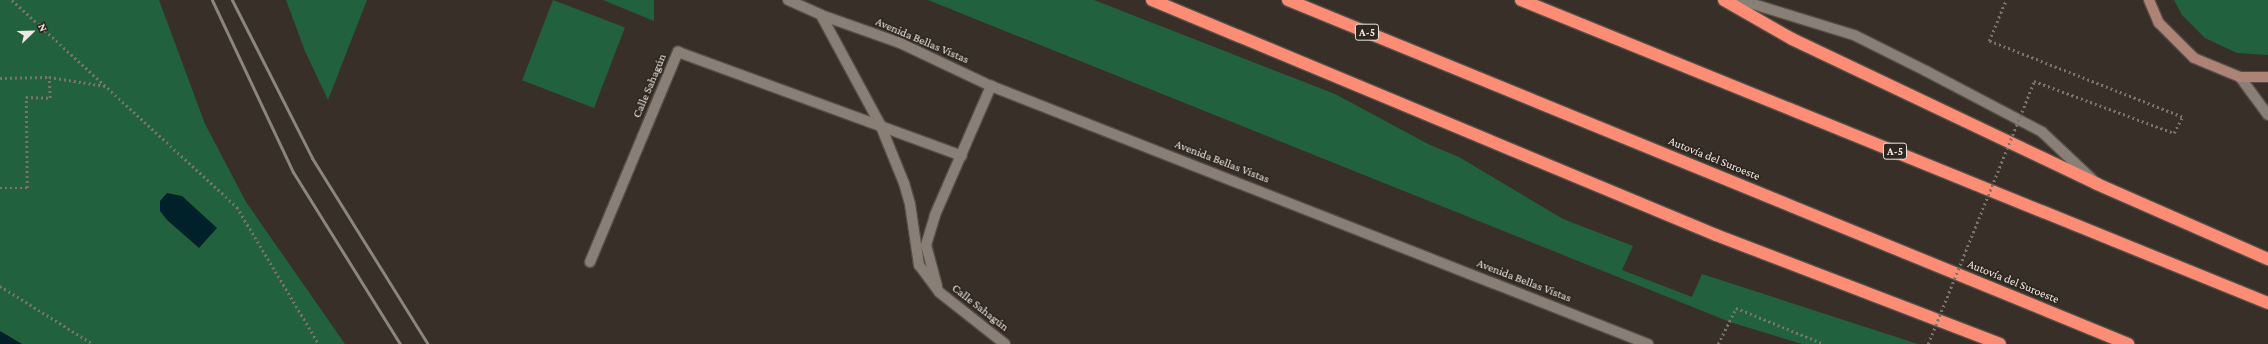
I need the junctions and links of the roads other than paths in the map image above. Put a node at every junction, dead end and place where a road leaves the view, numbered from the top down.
1 (788, 0) edge
2 (1152, 0) edge
3 (1288, 0) edge
4 (1521, 0) edge
5 (1724, 0) edge
6 (1740, 0) edge
7 (2149, 0) edge
8 (821, 15) junction
9 (2268, 76) edge
10 (2240, 77) junction
11 (991, 86) junction
12 (2268, 115) edge
13 (880, 124) junction
14 (962, 156) junction
15 (2097, 184) junction
16 (2268, 259) edge
17 (590, 262) dead end
18 (939, 292) junction
19 (2268, 303) edge
20 (1005, 344) edge
21 (1648, 344) edge
22 (2000, 344) edge
23 (2128, 344) edge

1 - 8 street, Avenida Bellas Vistas
2 - 22 highway
3 - 23 highway, Autovía del Suroeste / A-5
4 - 19 highway, A-5
5 - 15 highway
6 - 15 street
7 - 10 street
8 - 11 street, Avenida Bellas Vistas
8 - 13 street, Calle Sahagún
9 - 10 street
10 - 12 street
11 - 14 street, Calle Sahagún
11 - 21 street, Avenida Bellas Vistas
13 - 14 street
13 - 17 street, Calle Sahagún
13 - 18 street, Calle Sahagún
14 - 18 street, Calle Sahagún
15 - 16 highway
18 - 20 street, Calle Sahagún

